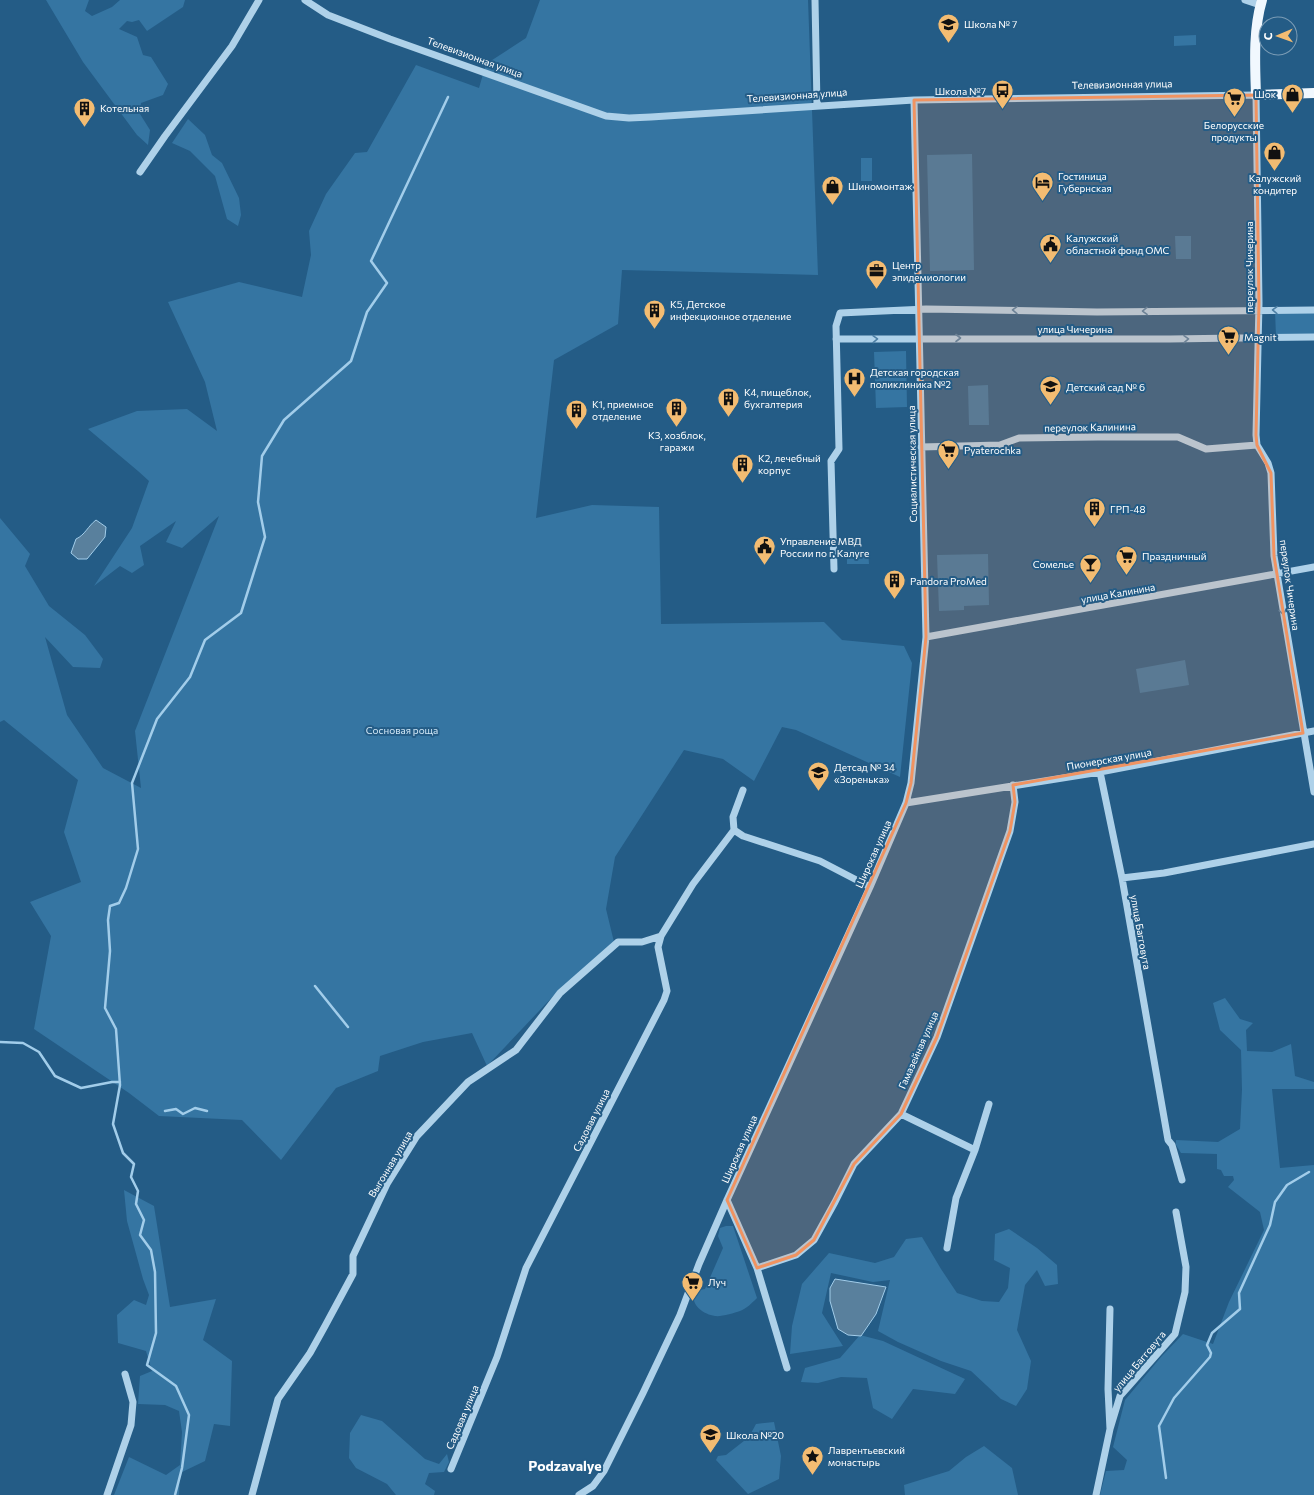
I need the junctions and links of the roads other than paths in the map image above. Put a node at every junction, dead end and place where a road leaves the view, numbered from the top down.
1 (260, 0) edge
2 (305, 0) edge
3 (815, 0) edge
4 (1245, 0) edge
5 (1261, 2) edge
6 (1314, 93) edge
7 (1256, 95) junction
8 (914, 100) junction
9 (817, 105) junction
10 (140, 172) dead end
11 (918, 309) junction
12 (1259, 310) junction
13 (1314, 310) edge
14 (1259, 337) junction
15 (1314, 337) edge
16 (919, 338) junction
17 (836, 339) junction
18 (1258, 446) junction
19 (921, 447) junction
20 (1314, 567) edge
21 (834, 569) dead end
22 (1277, 574) junction
23 (926, 637) junction
24 (1314, 731) edge
25 (1303, 733) junction
26 (1100, 772) junction
27 (1013, 785) junction
28 (743, 790) dead end
29 (1314, 792) edge
30 (906, 803) junction
31 (734, 830) junction
32 (1314, 844) edge
33 (1122, 878) junction
34 (870, 887) junction
35 (661, 936) junction
36 (989, 1104) dead end
37 (901, 1114) junction
38 (975, 1150) junction
39 (1182, 1180) dead end
40 (727, 1200) junction
41 (1176, 1212) dead end
42 (947, 1248) dead end
43 (757, 1268) junction
44 (1110, 1309) dead end
45 (787, 1368) dead end
46 (125, 1374) dead end
47 (1110, 1429) junction
48 (451, 1469) dead end
49 (107, 1495) edge
50 (252, 1495) edge
51 (579, 1495) edge
52 (1096, 1495) edge

1 - 10 street
2 - 9 street, Телевизионная улица
3 - 9 street
4 - 5 street
5 - 7 main road
6 - 7 main road, Телевизионная улица
7 - 8 street, Телевизионная улица
7 - 12 street, переулок Чичерина
8 - 9 street, Телевизионная улица
8 - 11 street, Социалистическая улица
12 -> 11 street, улица Чичерина
11 - 16 street, Социалистическая улица
11 - 17 street, улица Чичерина
13 -> 12 street, улица Чичерина
12 - 14 street, переулок Чичерина
14 - 15 street, улица Чичерина
16 -> 14 street, улица Чичерина
14 - 18 street, переулок Чичерина
17 -> 16 street, улица Чичерина
16 - 19 street, Социалистическая улица
17 - 21 street
18 - 19 street, переулок Калинина
18 - 22 street, переулок Чичерина
19 - 23 street, Социалистическая улица
20 - 22 street, улица Калинина
22 - 23 street, улица Калинина
22 -> 25 street, переулок Чичерина
23 - 30 street, Социалистическая улица
24 - 25 street, Пионерская улица
25 - 26 street, Пионерская улица
25 - 29 street, переулок Чичерина
26 - 27 street, Пионерская улица
26 - 33 street, улица Багговута
27 - 30 street, Пионерская улица
27 - 37 street, Гамазейная улица
28 - 31 street
30 - 34 street, Широкая улица
31 - 34 street
31 - 35 street, Садовая улица
32 - 33 street
33 - 39 street, улица Багговута
34 - 40 street, Широкая улица
35 - 48 street, Садовая улица
35 - 50 street, Выгонная улица
36 - 38 street
37 - 38 street
37 - 43 street, Гамазейная улица
38 - 42 street
40 - 43 street
40 - 51 street, Широкая улица
41 - 47 street, улица Багговута
43 - 45 street
44 - 47 street
46 - 49 street
47 - 52 street

